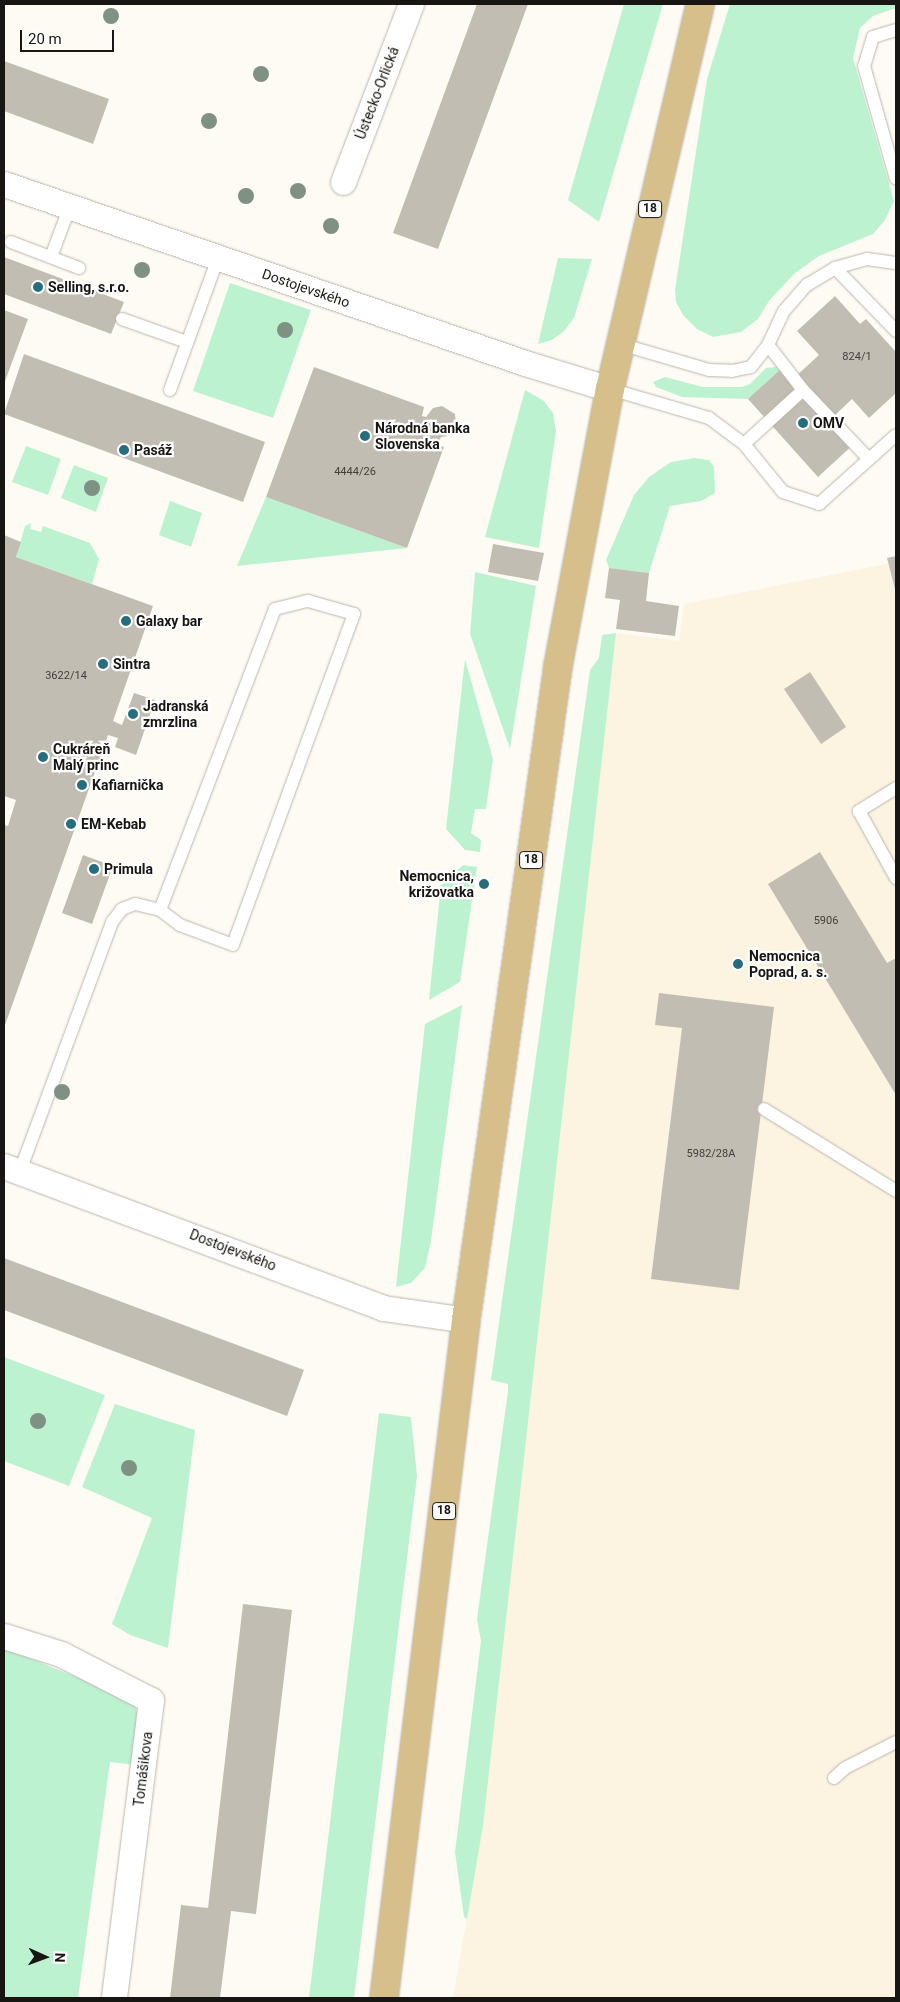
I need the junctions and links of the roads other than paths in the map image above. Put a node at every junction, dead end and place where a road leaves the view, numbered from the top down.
1 (411, 4) edge
2 (700, 4) edge
3 (896, 30) edge
4 (896, 178) edge
5 (343, 182) dead end
6 (4, 184) edge
7 (70, 206) junction
8 (11, 242) dead end
9 (51, 257) junction
10 (218, 258) junction
11 (896, 263) edge
12 (79, 268) dead end
13 (835, 268) junction
14 (122, 319) dead end
15 (896, 331) edge
16 (187, 342) junction
17 (620, 344) junction
18 (768, 345) junction
19 (610, 389) junction
20 (170, 390) dead end
21 (803, 390) junction
22 (896, 434) edge
23 (744, 444) junction
24 (869, 459) junction
25 (896, 788) edge
26 (896, 878) edge
27 (160, 910) junction
28 (764, 1109) dead end
29 (12, 1168) edge
30 (896, 1191) edge
31 (466, 1320) junction
32 (4, 1636) edge
33 (896, 1742) edge
34 (834, 1778) dead end
35 (114, 1998) edge
36 (384, 1998) edge

1 - 5 street, Ústecko-Orlická
2 - 17 main road, 18
3 - 4 lane
6 - 7 street, Dostojevského
7 - 9 lane
7 - 10 street, Dostojevského
8 - 9 lane
9 - 12 lane
10 - 16 lane
10 - 19 street, Dostojevského
11 - 13 lane
13 - 15 lane
13 - 18 lane
14 - 16 lane
16 - 20 lane
17 - 18 lane
17 - 19 main road, 18
18 - 21 lane
19 - 23 lane
19 - 31 main road, 18
21 - 23 lane
21 - 24 lane
22 - 24 lane
23 - 24 lane
25 - 26 lane
27 - 27 lane
27 - 29 lane
28 - 30 lane
29 - 31 street, Dostojevského
31 - 36 main road, 18
32 - 35 street, Tomášikova
33 - 34 lane

